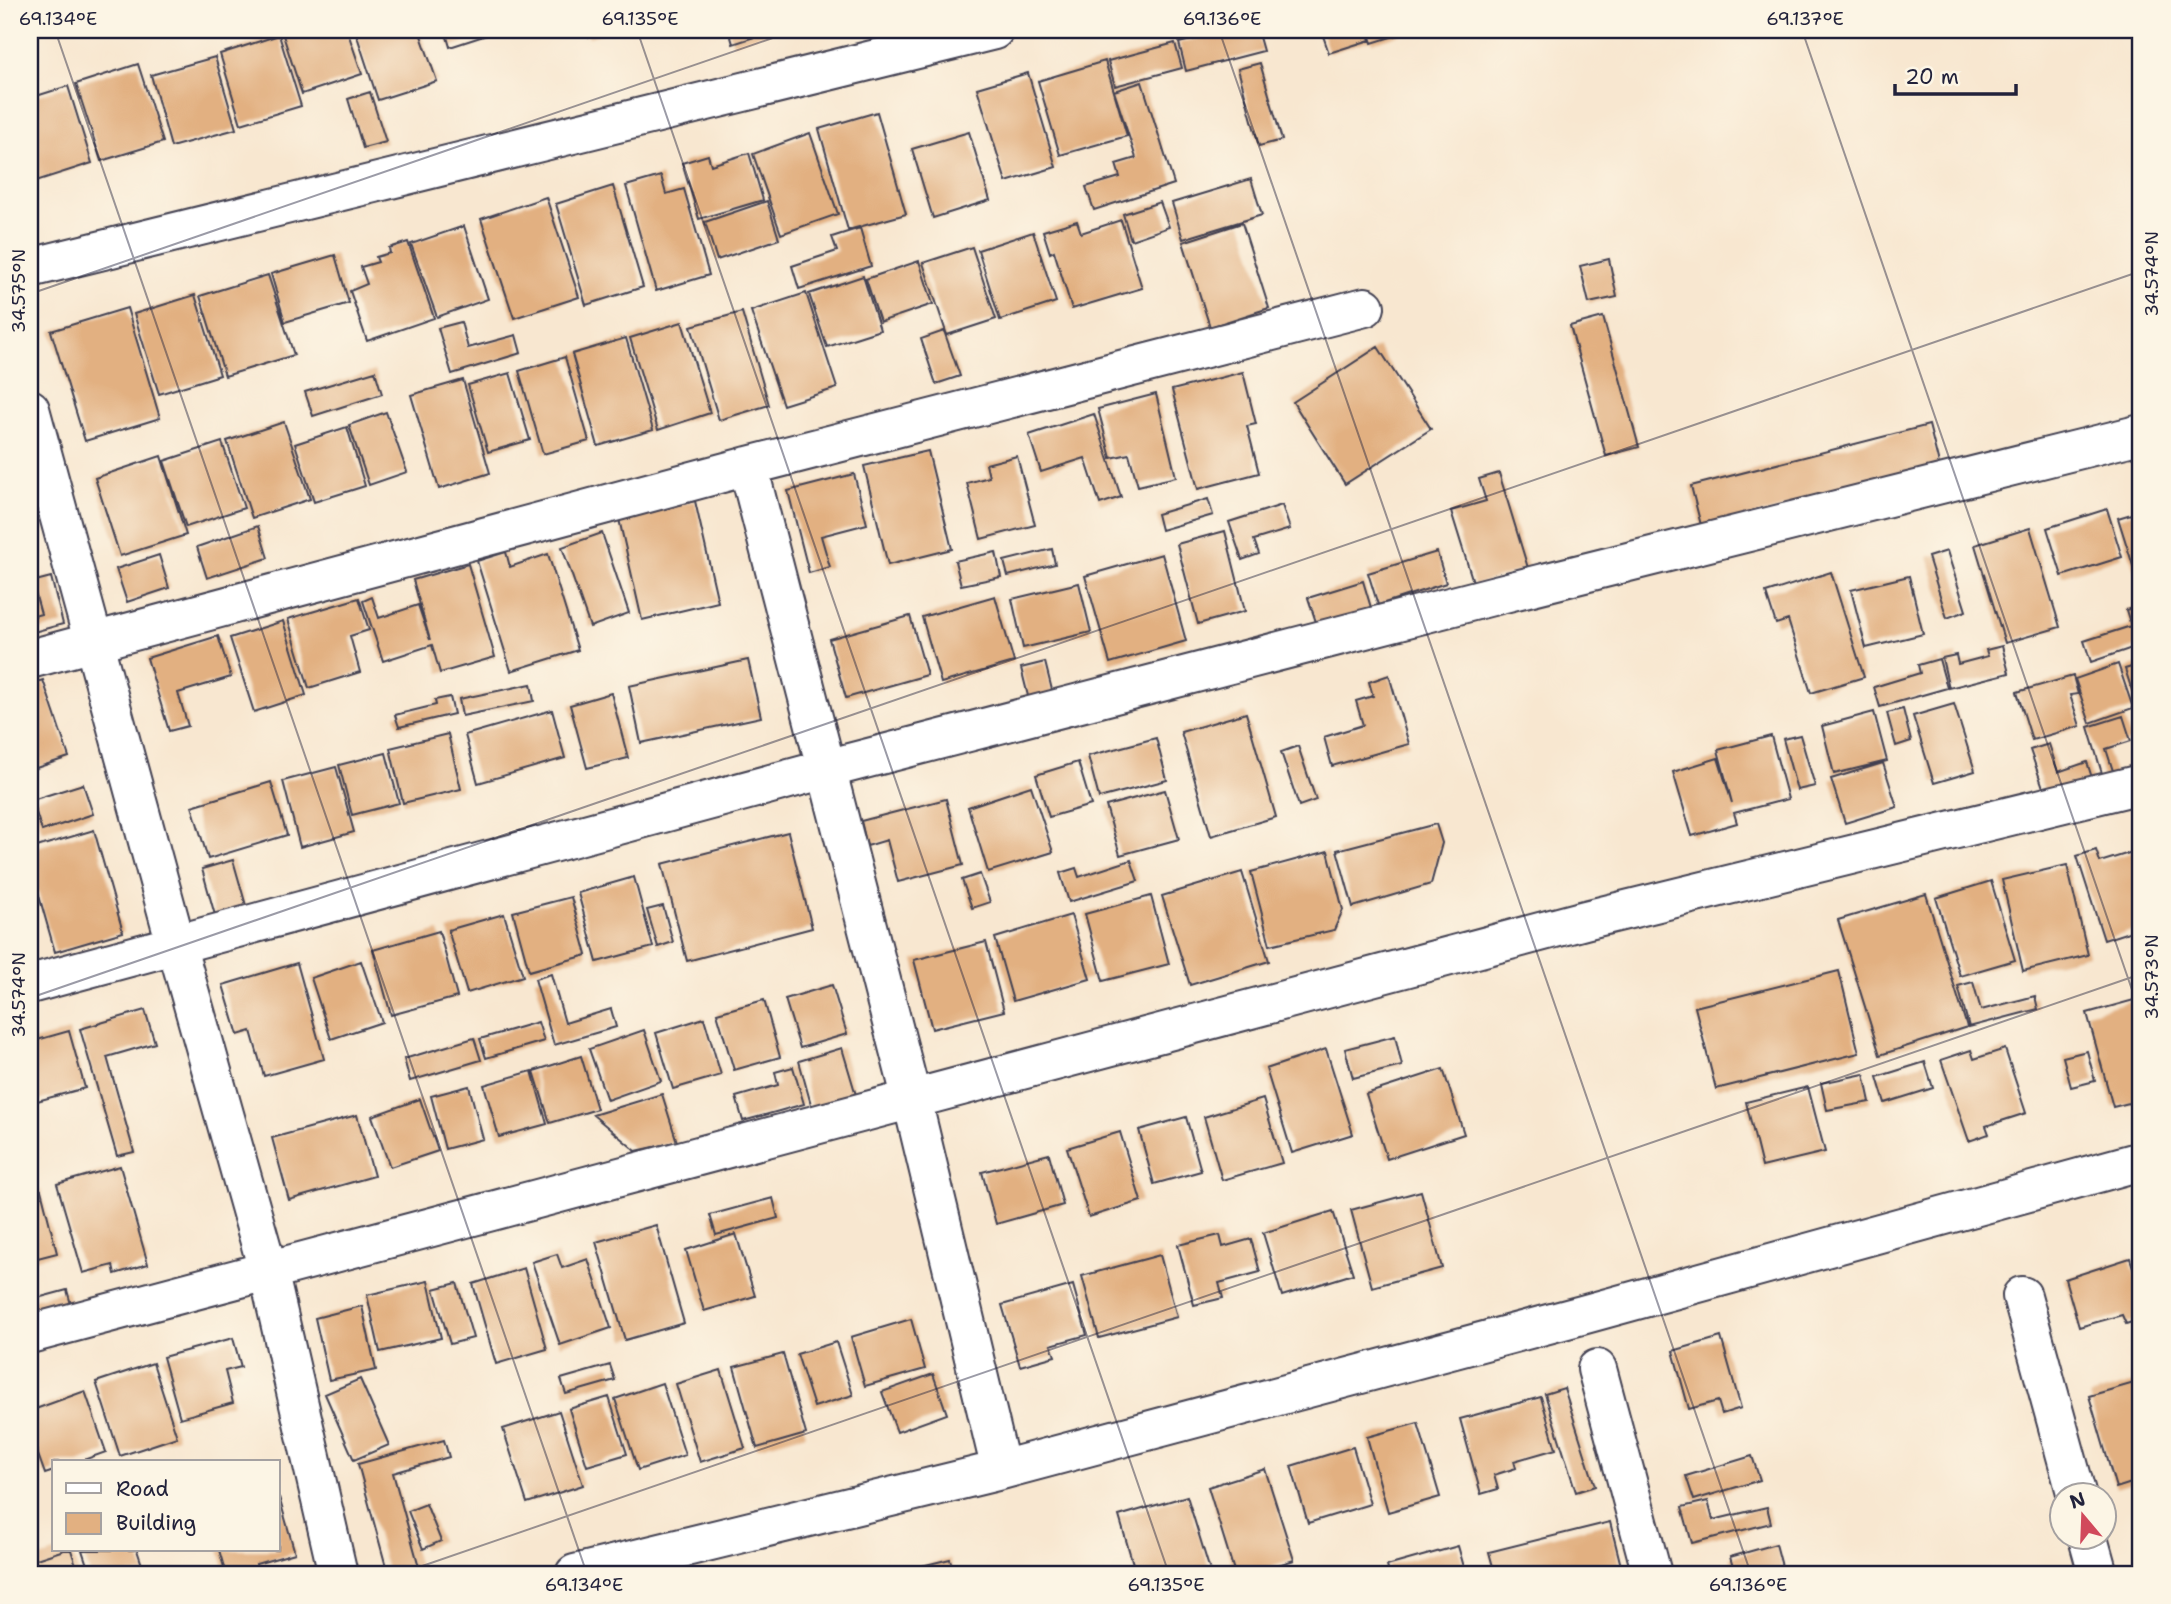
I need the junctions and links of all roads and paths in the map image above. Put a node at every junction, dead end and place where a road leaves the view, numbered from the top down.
1 (994, 30) edge
2 (30, 268) edge
3 (1365, 307) dead end
4 (30, 409) edge
5 (2141, 434) edge
6 (748, 466) junction
7 (94, 643) junction
8 (30, 659) edge
9 (826, 769) junction
10 (2141, 784) edge
11 (176, 944) junction
12 (30, 984) edge
13 (912, 1100) junction
14 (2141, 1161) edge
15 (268, 1270) junction
16 (2022, 1296) dead end
17 (30, 1334) edge
18 (1597, 1369) dead end
19 (1001, 1470) junction
20 (2073, 1482) edge
21 (2092, 1552) edge
22 (338, 1574) edge
23 (575, 1574) edge
24 (1652, 1574) edge
25 (2098, 1574) edge

1 - 2 street
3 - 6 street
4 - 7 street
5 - 9 street
6 - 7 street
6 - 9 street
7 - 8 street
7 - 11 street
9 - 11 street
9 - 13 street
10 - 13 street
11 - 12 street
11 - 15 street
13 - 15 street
13 - 19 street
14 - 19 street
15 - 17 street
15 - 22 street
16 - 20 street
18 - 24 street
19 - 23 street
21 - 25 street

